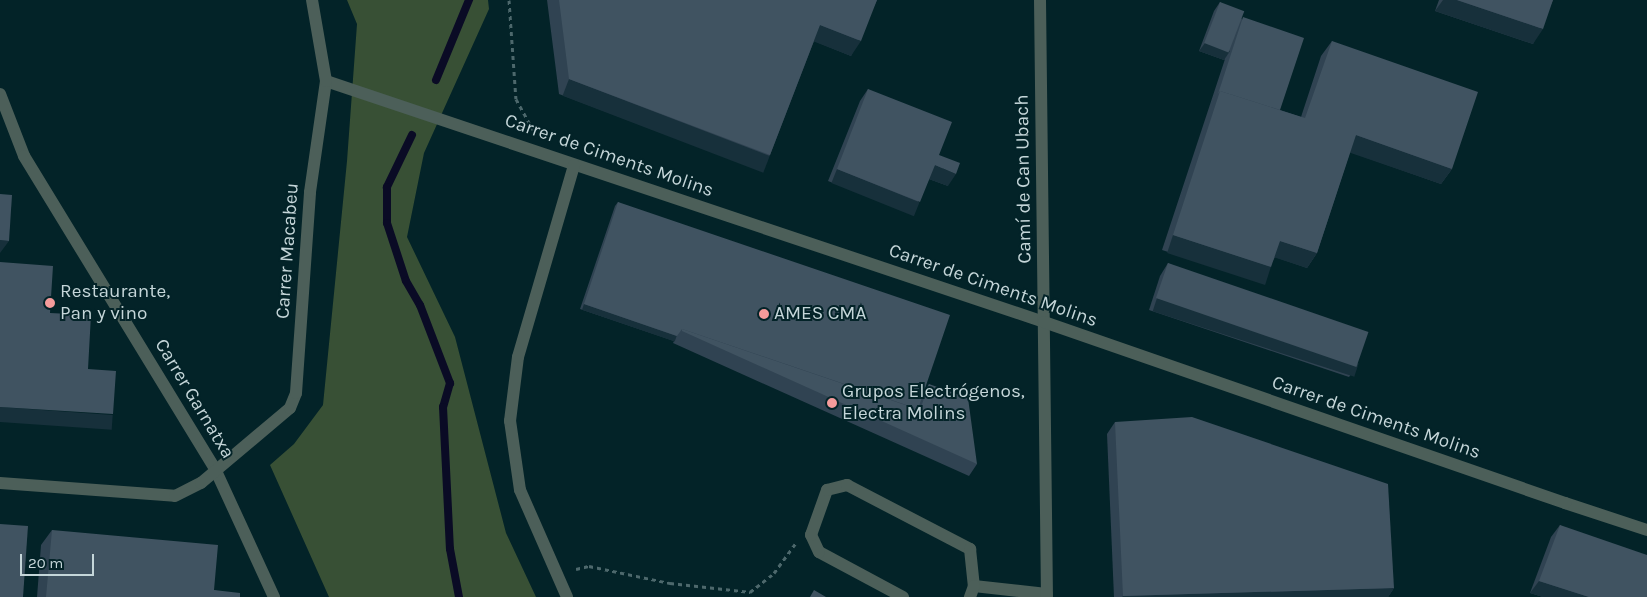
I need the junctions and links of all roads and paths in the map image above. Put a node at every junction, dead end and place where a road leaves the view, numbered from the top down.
1 (312, 0) edge
2 (509, 0) edge
3 (1040, 0) edge
4 (326, 81) junction
5 (0, 94) edge
6 (548, 156) junction
7 (574, 165) junction
8 (1044, 322) junction
9 (216, 472) junction
10 (0, 483) edge
11 (1647, 530) edge
12 (810, 535) junction
13 (557, 574) junction
14 (972, 592) edge
15 (1047, 596) edge
16 (274, 597) edge
17 (567, 597) edge
18 (902, 597) edge

1 - 4 street, Carrer Macabeu
2 - 6 path
3 - 8 street, Camí de Can Ubach
4 - 6 street, Carrer de Ciments Molins
4 - 9 street, Carrer Macabeu
5 - 9 street, Carrer Garnatxa
6 - 7 street, Carrer de Ciments Molins
7 - 8 street, Carrer de Ciments Molins
7 - 13 street
8 - 11 street, Carrer de Ciments Molins
8 - 15 street, Camí de Can Ubach
9 - 10 street, Carrer Macabeu
9 - 16 street, Carrer Garnatxa
12 - 13 path
12 - 14 street
12 - 18 street
13 - 17 street
14 - 15 street

